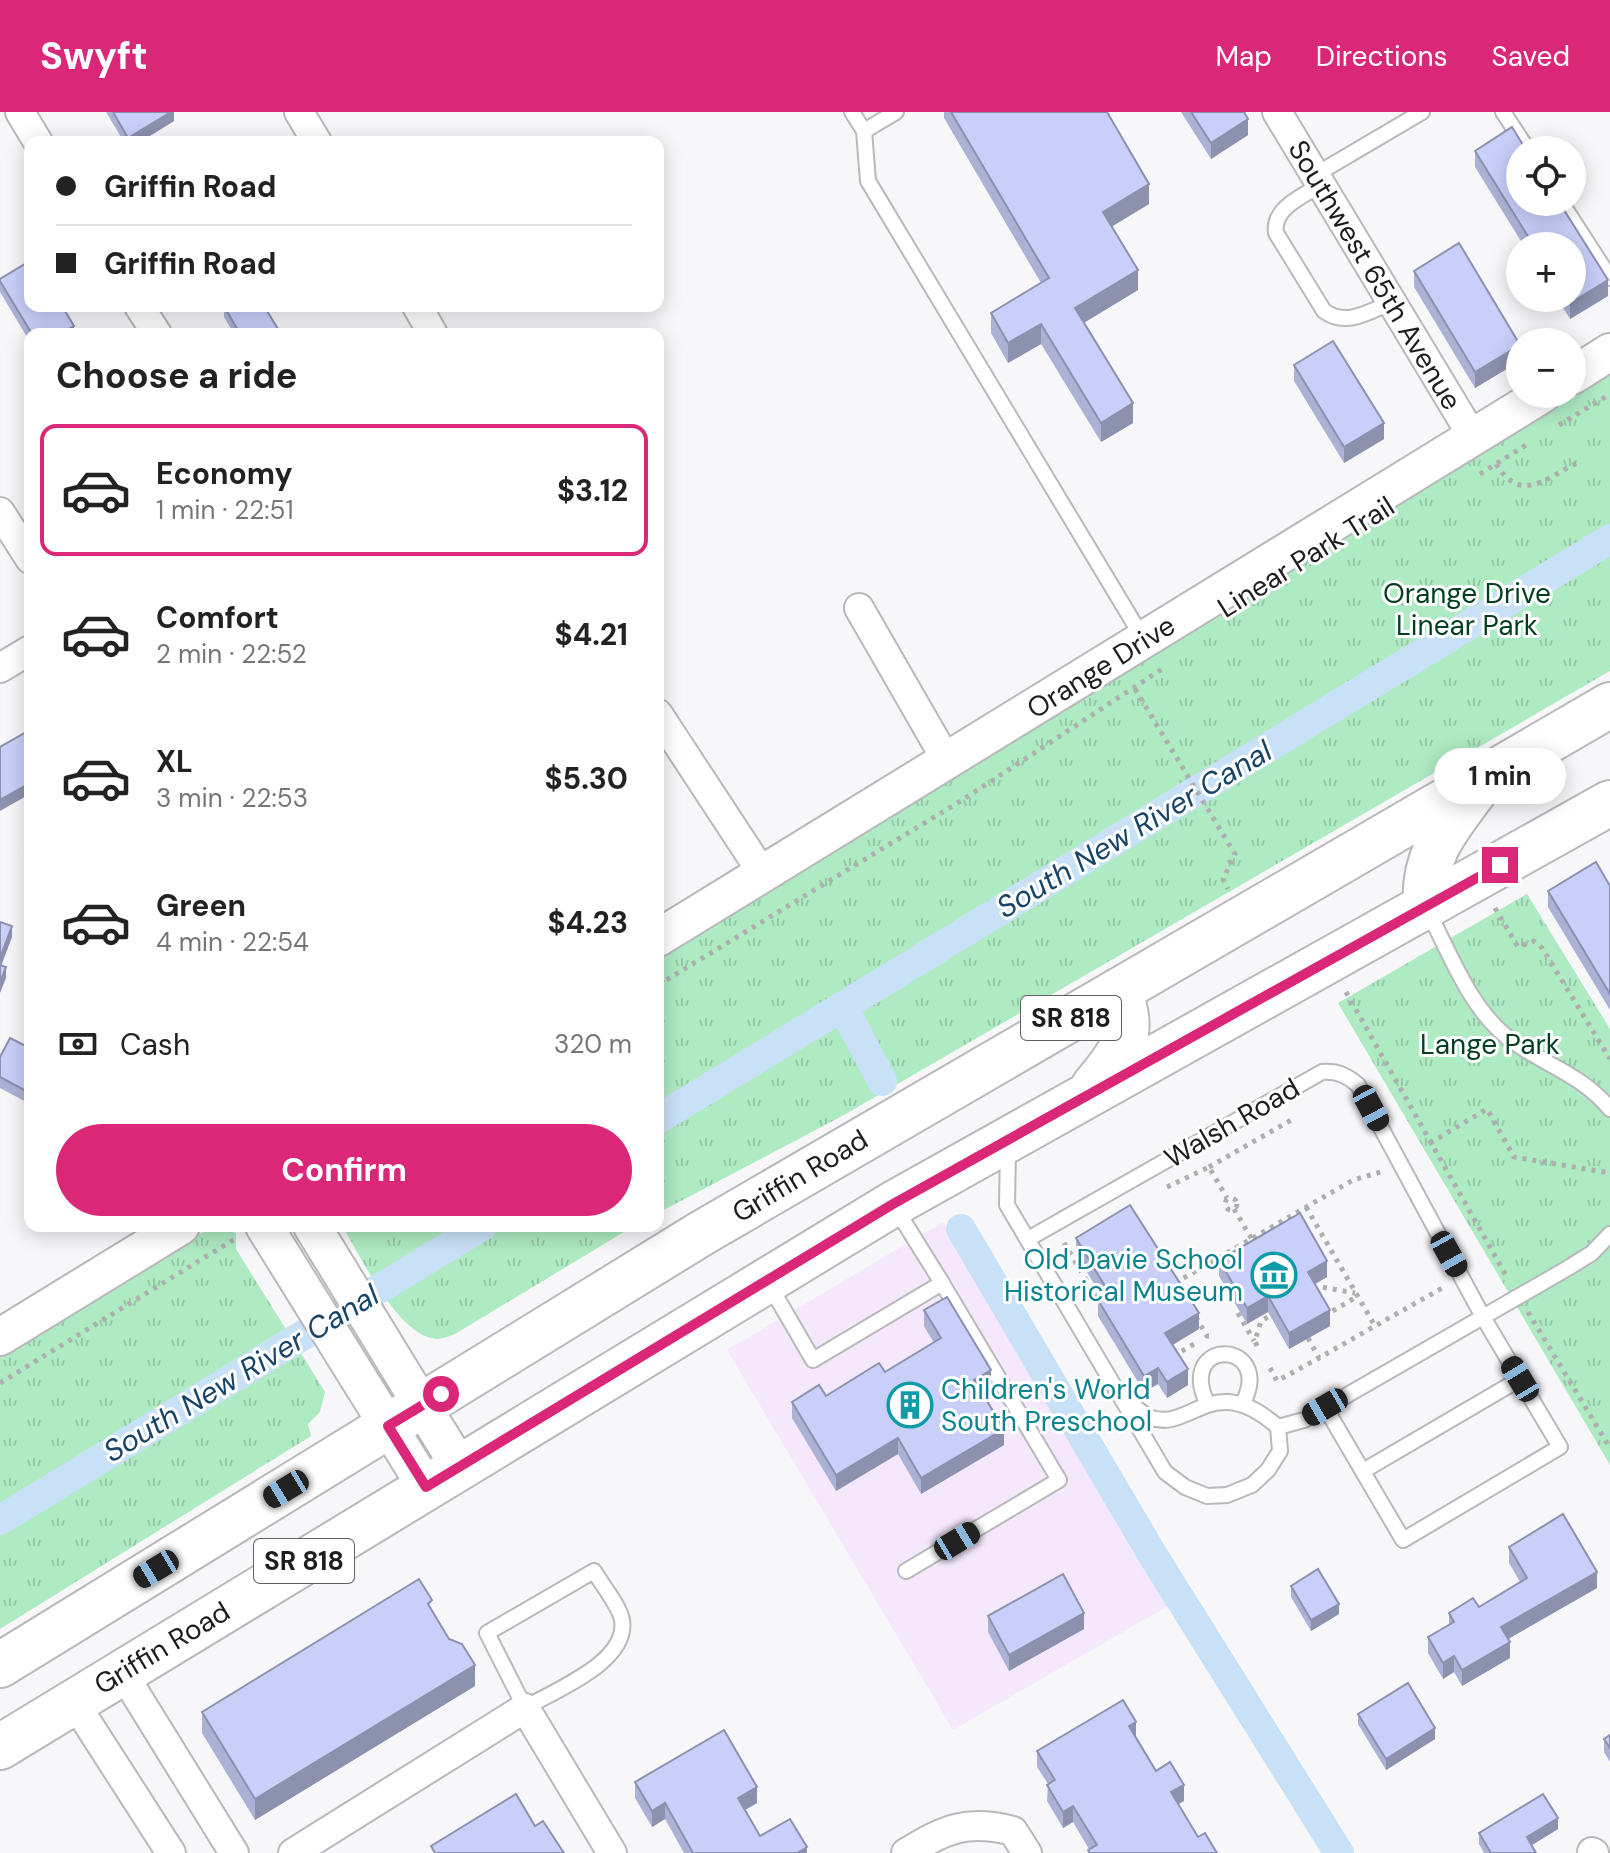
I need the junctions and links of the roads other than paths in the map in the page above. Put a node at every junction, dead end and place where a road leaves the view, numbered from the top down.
1 (20, 112) edge
2 (299, 112) edge
3 (852, 112) edge
4 (896, 112) edge
5 (1277, 112) edge
6 (1422, 112) edge
7 (1503, 112) edge
8 (864, 131) junction
9 (34, 136) edge
10 (313, 136) edge
11 (1519, 136) edge
12 (1318, 180) junction
13 (1570, 216) edge
14 (1610, 278) edge
15 (1392, 302) junction
16 (1610, 352) edge
17 (1586, 367) edge
18 (1529, 408) edge
19 (1485, 451) junction
20 (0, 512) edge
21 (24, 550) edge
22 (859, 608) dead end
23 (1144, 640) junction
24 (24, 654) edge
25 (0, 668) edge
26 (1610, 705) edge
27 (664, 723) edge
28 (947, 761) junction
29 (1483, 781) junction
30 (1605, 810) edge
31 (763, 874) junction
32 (1426, 907) junction
33 (664, 934) edge
34 (1118, 991) junction
35 (1087, 1094) junction
36 (1610, 1109) edge
37 (1009, 1138) junction
38 (893, 1204) junction
39 (171, 1232) edge
40 (316, 1232) edge
41 (255, 1233) edge
42 (1610, 1234) edge
43 (1028, 1239) junction
44 (765, 1279) junction
45 (942, 1283) junction
46 (1483, 1317) junction
47 (0, 1336) edge
48 (1520, 1379) junction
49 (1115, 1388) junction
50 (1207, 1403) junction
51 (1243, 1403) junction
52 (1325, 1407) junction
53 (405, 1416) junction
54 (1278, 1427) junction
55 (1363, 1471) junction
56 (442, 1476) junction
57 (906, 1571) dead end
58 (0, 1665) edge
59 (122, 1672) junction
60 (74, 1702) junction
61 (525, 1708) junction
62 (0, 1747) edge
63 (171, 1853) edge
64 (234, 1853) edge
65 (293, 1853) edge
66 (612, 1853) edge
67 (906, 1853) edge
68 (1027, 1853) edge

1 - 9 street
2 - 10 street
3 - 8 lane
4 - 8 lane
5 - 12 street, Southwest 65th Avenue
6 - 12 lane
7 - 11 lane
8 - 23 lane
12 - 15 street, Southwest 65th Avenue
12 - 15 lane
13 - 14 lane
15 - 19 street, Southwest 65th Avenue
16 - 17 street
18 - 19 street, Orange Drive
19 - 23 street, Orange Drive
20 - 21 street
22 - 28 street
23 - 28 street, Orange Drive
24 - 25 street
26 - 29 main road, Griffin Road / SR 818
27 - 31 street
28 - 31 street, Orange Drive
29 - 32 main road
29 - 34 main road, Griffin Road / SR 818
30 - 32 main road, Griffin Road / SR 818
31 - 33 street, Orange Drive
32 - 35 main road, Griffin Road / SR 818
32 - 36 lane
34 - 35 main road
34 - 53 main road, Griffin Road / SR 818
35 - 37 main road, Griffin Road / SR 818
37 - 38 main road, Griffin Road / SR 818
37 - 43 lane
38 - 44 main road, Griffin Road / SR 818
38 - 45 lane
39 - 47 street
40 - 53 street
41 - 53 street
42 - 46 lane
43 - 46 lane, Walsh Road
43 - 49 lane
44 - 45 lane
44 - 56 main road, Griffin Road / SR 818
45 - 57 lane
46 - 48 lane, Walsh Road
46 - 52 lane
48 - 55 lane
48 - 55 lane, Walsh Road
49 - 50 lane
49 - 54 lane
50 - 51 lane
50 - 51 lane
51 - 54 lane
52 - 54 lane
52 - 55 lane, Walsh Road
53 - 56 street
53 - 58 main road, Griffin Road / SR 818
56 - 59 main road, Griffin Road / SR 818
59 - 60 main road, Griffin Road / SR 818
59 - 64 street
60 - 62 main road, Griffin Road / SR 818
60 - 63 street
61 - 61 lane
61 - 65 street
61 - 66 street
67 - 68 street

